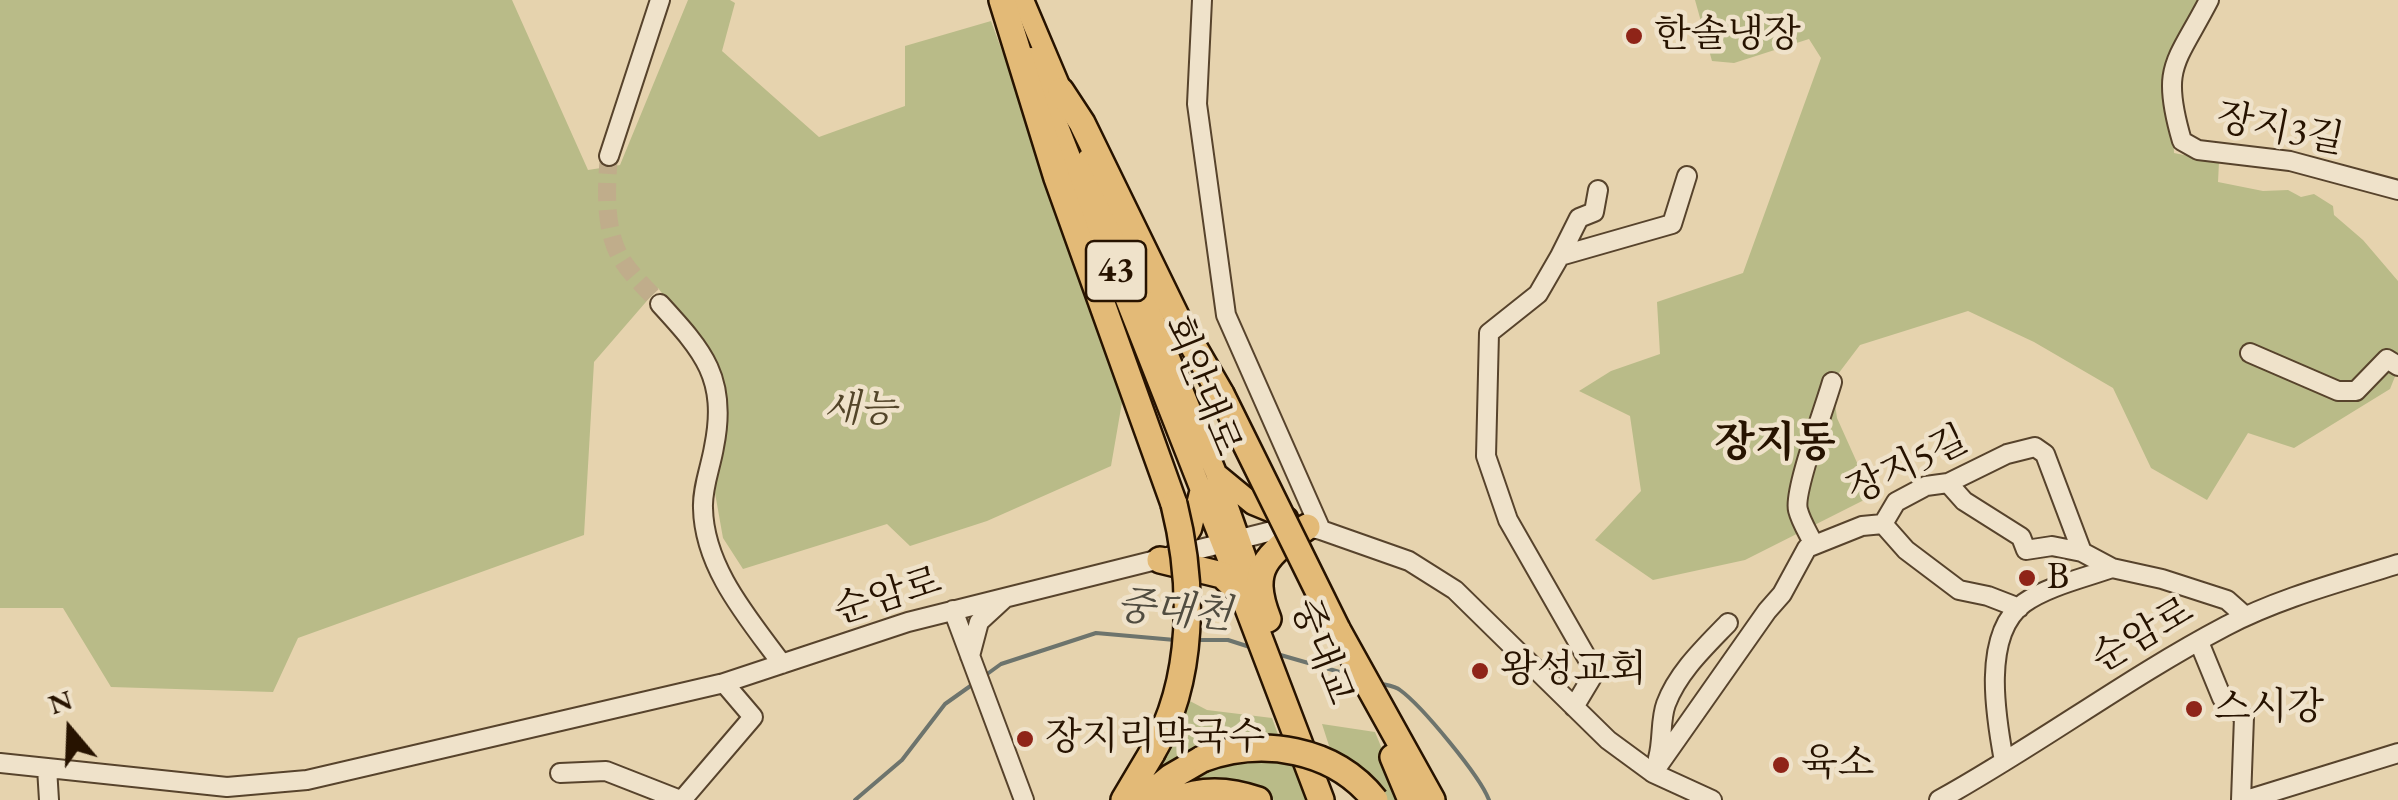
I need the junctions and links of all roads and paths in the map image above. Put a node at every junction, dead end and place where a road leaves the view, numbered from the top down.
1 (660, 0) edge
2 (1005, 0) edge
3 (1024, 0) edge
4 (1202, 0) edge
5 (2210, 0) edge
6 (1061, 91) junction
7 (609, 156) tunnel mouth
8 (1686, 176) dead end
9 (1598, 190) dead end
10 (2398, 190) edge
11 (1560, 256) junction
12 (660, 304) tunnel mouth
13 (2250, 353) dead end
14 (2398, 366) edge
15 (1832, 382) dead end
16 (1209, 480) junction
17 (1948, 483) junction
18 (1882, 524) junction
19 (1314, 528) junction
20 (1230, 541) junction
21 (1814, 545) junction
22 (2082, 552) junction
23 (1167, 557) junction
24 (2398, 564) edge
25 (2112, 568) junction
26 (1250, 594) junction
27 (1009, 595) junction
28 (2019, 608) junction
29 (952, 610) junction
30 (2245, 616) junction
31 (908, 622) junction
32 (1728, 623) dead end
33 (2199, 642) junction
34 (970, 656) junction
35 (782, 664) junction
36 (724, 683) junction
37 (1574, 707) junction
38 (1304, 736) junction
39 (2398, 754) edge
40 (2004, 761) junction
41 (0, 763) edge
42 (47, 768) junction
43 (560, 772) dead end
44 (1653, 773) junction
45 (1418, 792) edge
46 (48, 800) edge
47 (681, 800) edge
48 (1024, 800) edge
49 (1124, 800) edge
50 (1143, 800) edge
51 (1175, 800) edge
52 (1258, 800) edge
53 (1321, 800) edge
54 (1339, 800) edge
55 (1375, 800) edge
56 (1712, 800) edge
57 (1939, 800) edge
58 (2243, 800) edge

1 - 7 street
2 - 16 main road, 회안대로 / 43
2 - 49 highway, bridge
3 - 6 main road, 회안대로 / 43
4 - 19 street
5 - 10 street, 장지3길
6 - 16 main road, 회안대로 / 43
6 - 45 highway, bridge
8 - 11 street
9 - 11 street
11 - 37 street
12 - 35 street
13 - 14 street
15 - 21 street
16 - 19 main road
16 - 20 main road, 회안대로 / 43
16 - 23 main road
17 - 18 street, 장지5길
17 - 22 street
17 - 22 street, 장지5길
18 - 21 street, 장지5길
18 - 28 street
19 - 20 street, 순암로
19 - 26 highway
19 - 37 street
20 - 23 street, 순암로
20 - 26 main road, 회안대로 / 43
21 - 44 street
22 - 25 street
23 - 26 highway
23 - 27 street, 순암로
24 - 30 street, 순암로
25 - 28 street
25 - 30 street
26 - 38 highway, 중대교 / 43
27 - 29 street, 순암로
27 - 34 street
28 - 40 street
29 - 31 street, 순암로
29 - 34 street
30 - 33 street, 순암로
31 - 34 street
31 - 35 street, 순암로
32 - 44 street
33 - 40 street, 순암로
33 - 58 street
34 - 48 street
35 - 36 street, 순암로
36 - 42 street, 순암로
36 - 47 street
37 - 44 street
38 - 53 highway, 43
38 - 54 highway, 43
39 - 58 street
40 - 57 street, 순암로
41 - 42 street, 순암로
42 - 46 street
43 - 47 street
44 - 56 street
50 - 55 highway, bridge
51 - 52 highway

